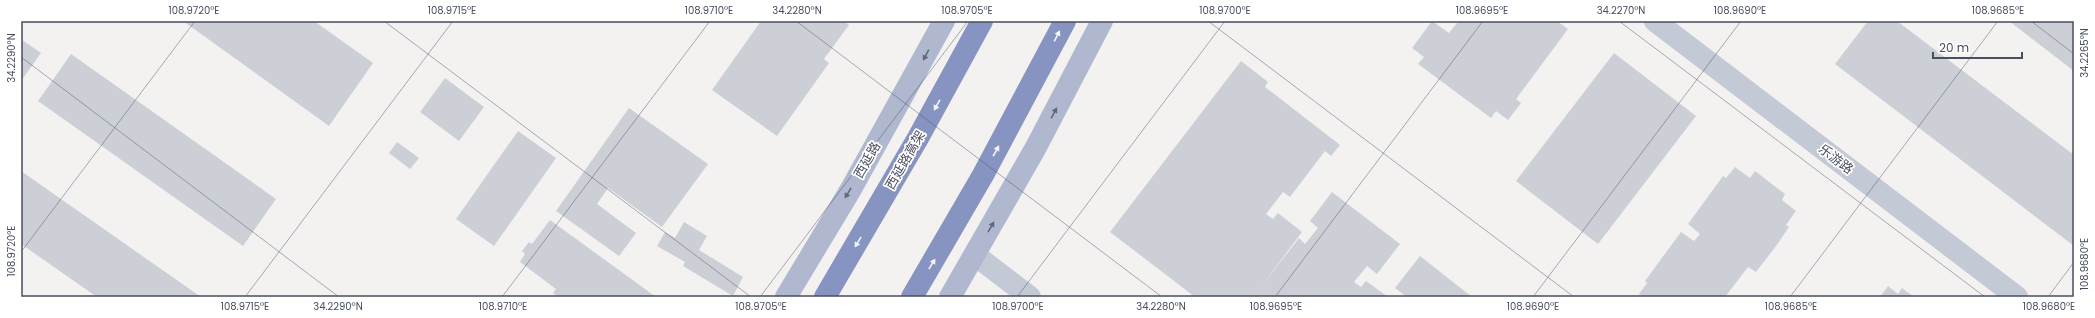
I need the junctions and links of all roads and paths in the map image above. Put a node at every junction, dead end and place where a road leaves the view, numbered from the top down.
1 (944, 21) edge
2 (982, 21) edge
3 (1065, 21) edge
4 (1102, 21) edge
5 (1655, 21) edge
6 (975, 255) junction
7 (786, 297) edge
8 (825, 297) edge
9 (912, 297) edge
10 (950, 297) edge
11 (1030, 297) edge
12 (2017, 297) edge

1 -> 7 main road, 西延路
2 -> 8 highway, 西延路高架
9 -> 3 highway
6 -> 4 main road
5 - 12 street, 乐游路
6 - 10 main road
6 - 11 street

